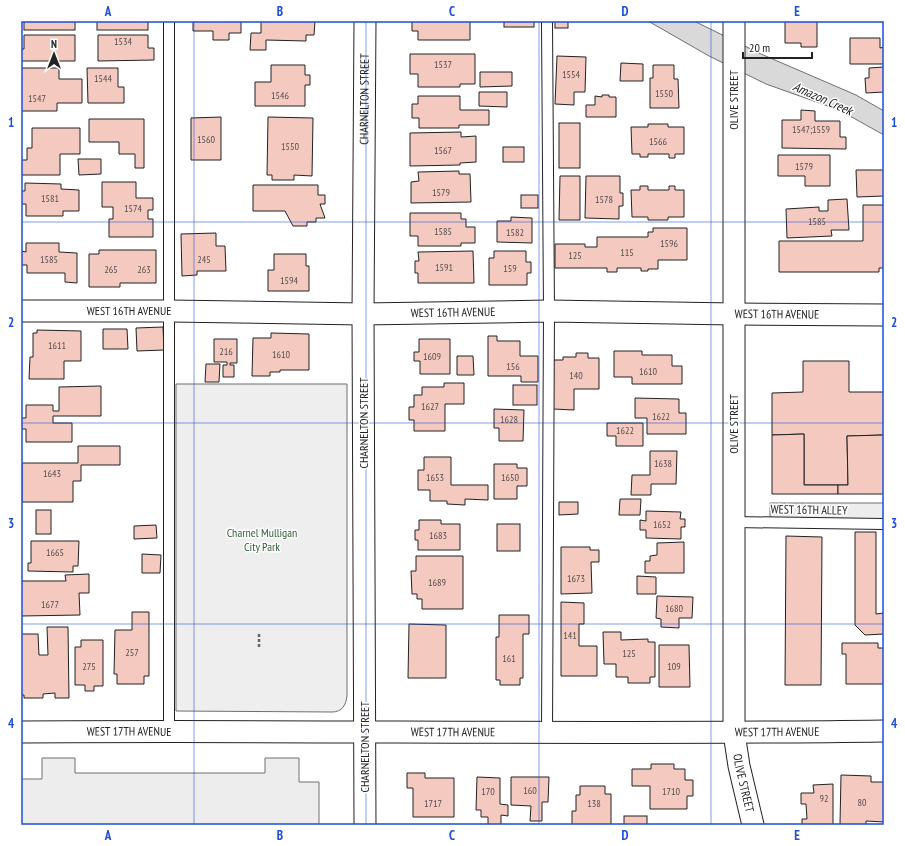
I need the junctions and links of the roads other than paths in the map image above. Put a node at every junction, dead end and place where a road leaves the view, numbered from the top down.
1 (169, 21) edge
2 (365, 21) edge
3 (547, 23) dead end
4 (734, 26) edge
5 (21, 311) edge
6 (170, 311) junction
7 (549, 311) junction
8 (363, 314) junction
9 (734, 314) junction
10 (884, 315) edge
11 (734, 522) junction
12 (884, 524) edge
13 (169, 731) junction
14 (884, 731) edge
15 (21, 732) edge
16 (365, 732) junction
17 (547, 733) junction
18 (734, 733) junction
19 (365, 825) edge
20 (753, 825) edge

1 - 6 lane
2 - 8 street, CHARNELTON STREET
3 - 7 lane
4 - 9 street, OLIVE STREET
5 - 6 street, WEST 16TH AVENUE
6 - 8 street, WEST 16TH AVENUE
6 - 13 lane
7 - 8 street, WEST 16TH AVENUE
7 - 9 street, WEST 16TH AVENUE
7 - 17 lane
8 - 16 street, CHARNELTON STREET
9 - 10 street, WEST 16TH AVENUE
9 - 11 street, OLIVE STREET
11 - 12 lane, WEST 16TH ALLEY
11 - 18 street, OLIVE STREET
13 - 15 street, WEST 17TH AVENUE
13 - 16 street, WEST 17TH AVENUE
14 - 18 street, WEST 17TH AVENUE
16 - 17 street, WEST 17TH AVENUE
16 - 19 street, CHARNELTON STREET
17 - 18 street, WEST 17TH AVENUE
18 - 20 street, OLIVE STREET

